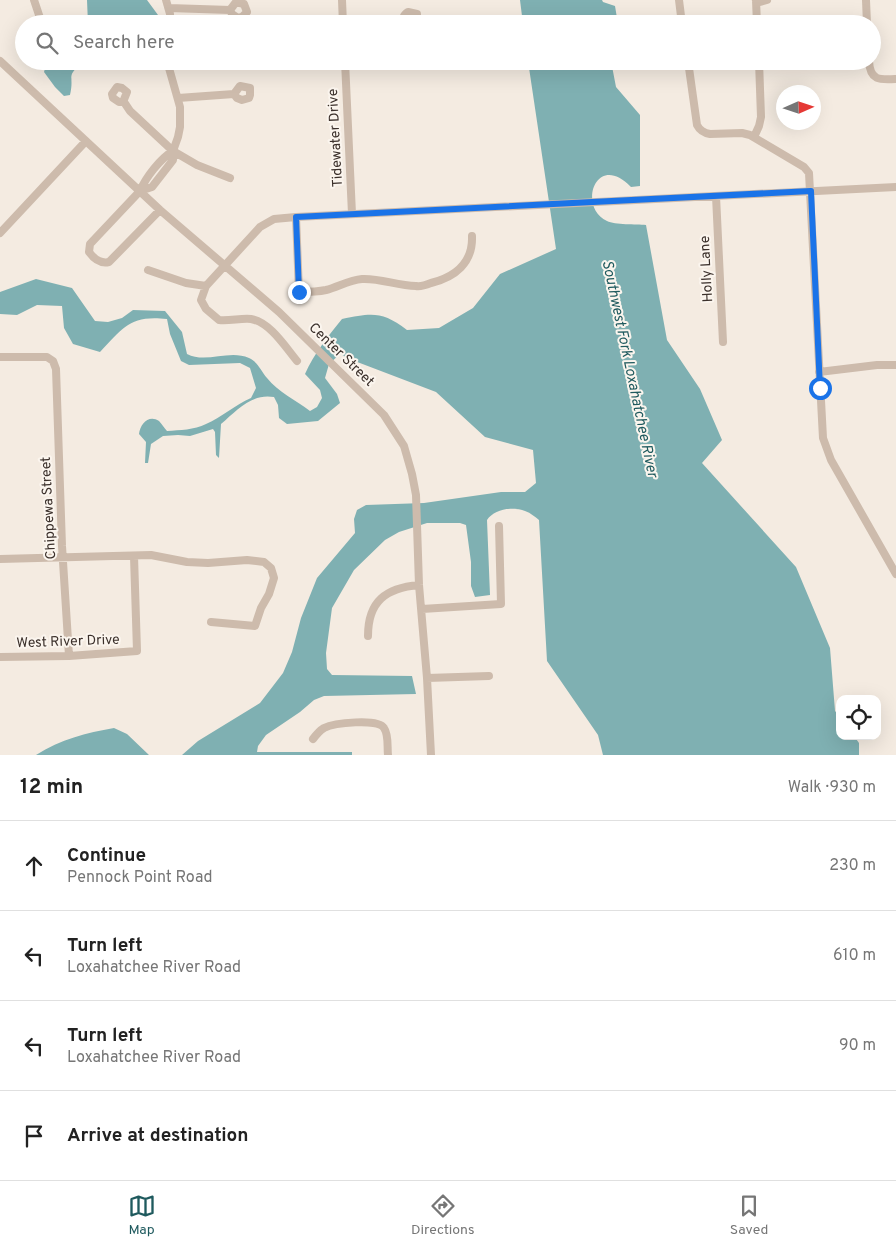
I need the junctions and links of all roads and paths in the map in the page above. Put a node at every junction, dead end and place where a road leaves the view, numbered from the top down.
1 (34, 0) edge
2 (342, 0) edge
3 (679, 0) edge
4 (756, 0) edge
5 (767, 0) edge
6 (866, 0) edge
7 (167, 4) edge
8 (230, 10) dead end
9 (39, 15) edge
10 (343, 15) edge
11 (404, 15) edge
12 (417, 15) edge
13 (681, 15) edge
14 (757, 15) edge
15 (867, 15) edge
16 (0, 61) edge
17 (170, 70) edge
18 (345, 70) edge
19 (689, 70) edge
20 (759, 70) edge
21 (870, 70) edge
22 (896, 79) edge
23 (234, 94) dead end
24 (178, 98) junction
25 (124, 102) dead end
26 (754, 137) junction
27 (86, 141) junction
28 (173, 151) junction
29 (230, 178) dead end
30 (896, 187) edge
31 (140, 191) junction
32 (811, 191) junction
33 (716, 196) junction
34 (160, 210) junction
35 (352, 214) junction
36 (296, 217) junction
37 (0, 233) edge
38 (472, 236) dead end
39 (225, 264) junction
40 (148, 270) dead end
41 (206, 286) junction
42 (723, 342) dead end
43 (0, 357) edge
44 (297, 361) dead end
45 (896, 365) edge
46 (819, 372) junction
47 (499, 526) dead end
48 (134, 556) junction
49 (64, 557) junction
50 (0, 559) edge
51 (896, 574) edge
52 (419, 585) junction
53 (422, 609) junction
54 (211, 622) dead end
55 (368, 636) dead end
56 (69, 656) junction
57 (0, 657) edge
58 (489, 676) dead end
59 (427, 678) junction
60 (313, 739) dead end
61 (388, 755) edge
62 (430, 755) edge

1 - 9 street
2 - 10 street
3 - 13 street
4 - 5 street
4 - 14 street
6 - 15 street
7 - 8 street
11 - 12 street
16 - 27 street, Center Street
17 - 24 street
18 - 35 street, Tidewater Drive
19 - 26 street
20 - 26 street
21 - 22 street
23 - 24 street
24 - 28 street
25 - 28 street
26 - 32 street
27 - 31 street, Center Street
27 - 37 street
28 - 29 street
28 - 31 street
30 - 32 street
31 - 34 street, Center Street
31 - 34 street
32 - 33 street
32 - 46 street
33 - 35 street
33 - 42 street, Holly Lane
34 - 39 street, Center Street
35 - 36 street
36 - 38 street
36 - 39 street
39 - 41 street
39 - 52 street, Center Street
40 - 41 street
41 - 44 street
43 - 49 street, Chippewa Street
45 - 46 street
46 - 51 street
47 - 53 street
48 - 49 street
48 - 54 street
48 - 56 street, West River Drive
49 - 50 street
49 - 56 street, Chippewa Street
52 - 53 street, Center Street
52 - 55 street
53 - 59 street, Center Street
56 - 57 street, West River Drive
58 - 59 street
59 - 62 street, Center Street
60 - 61 street

